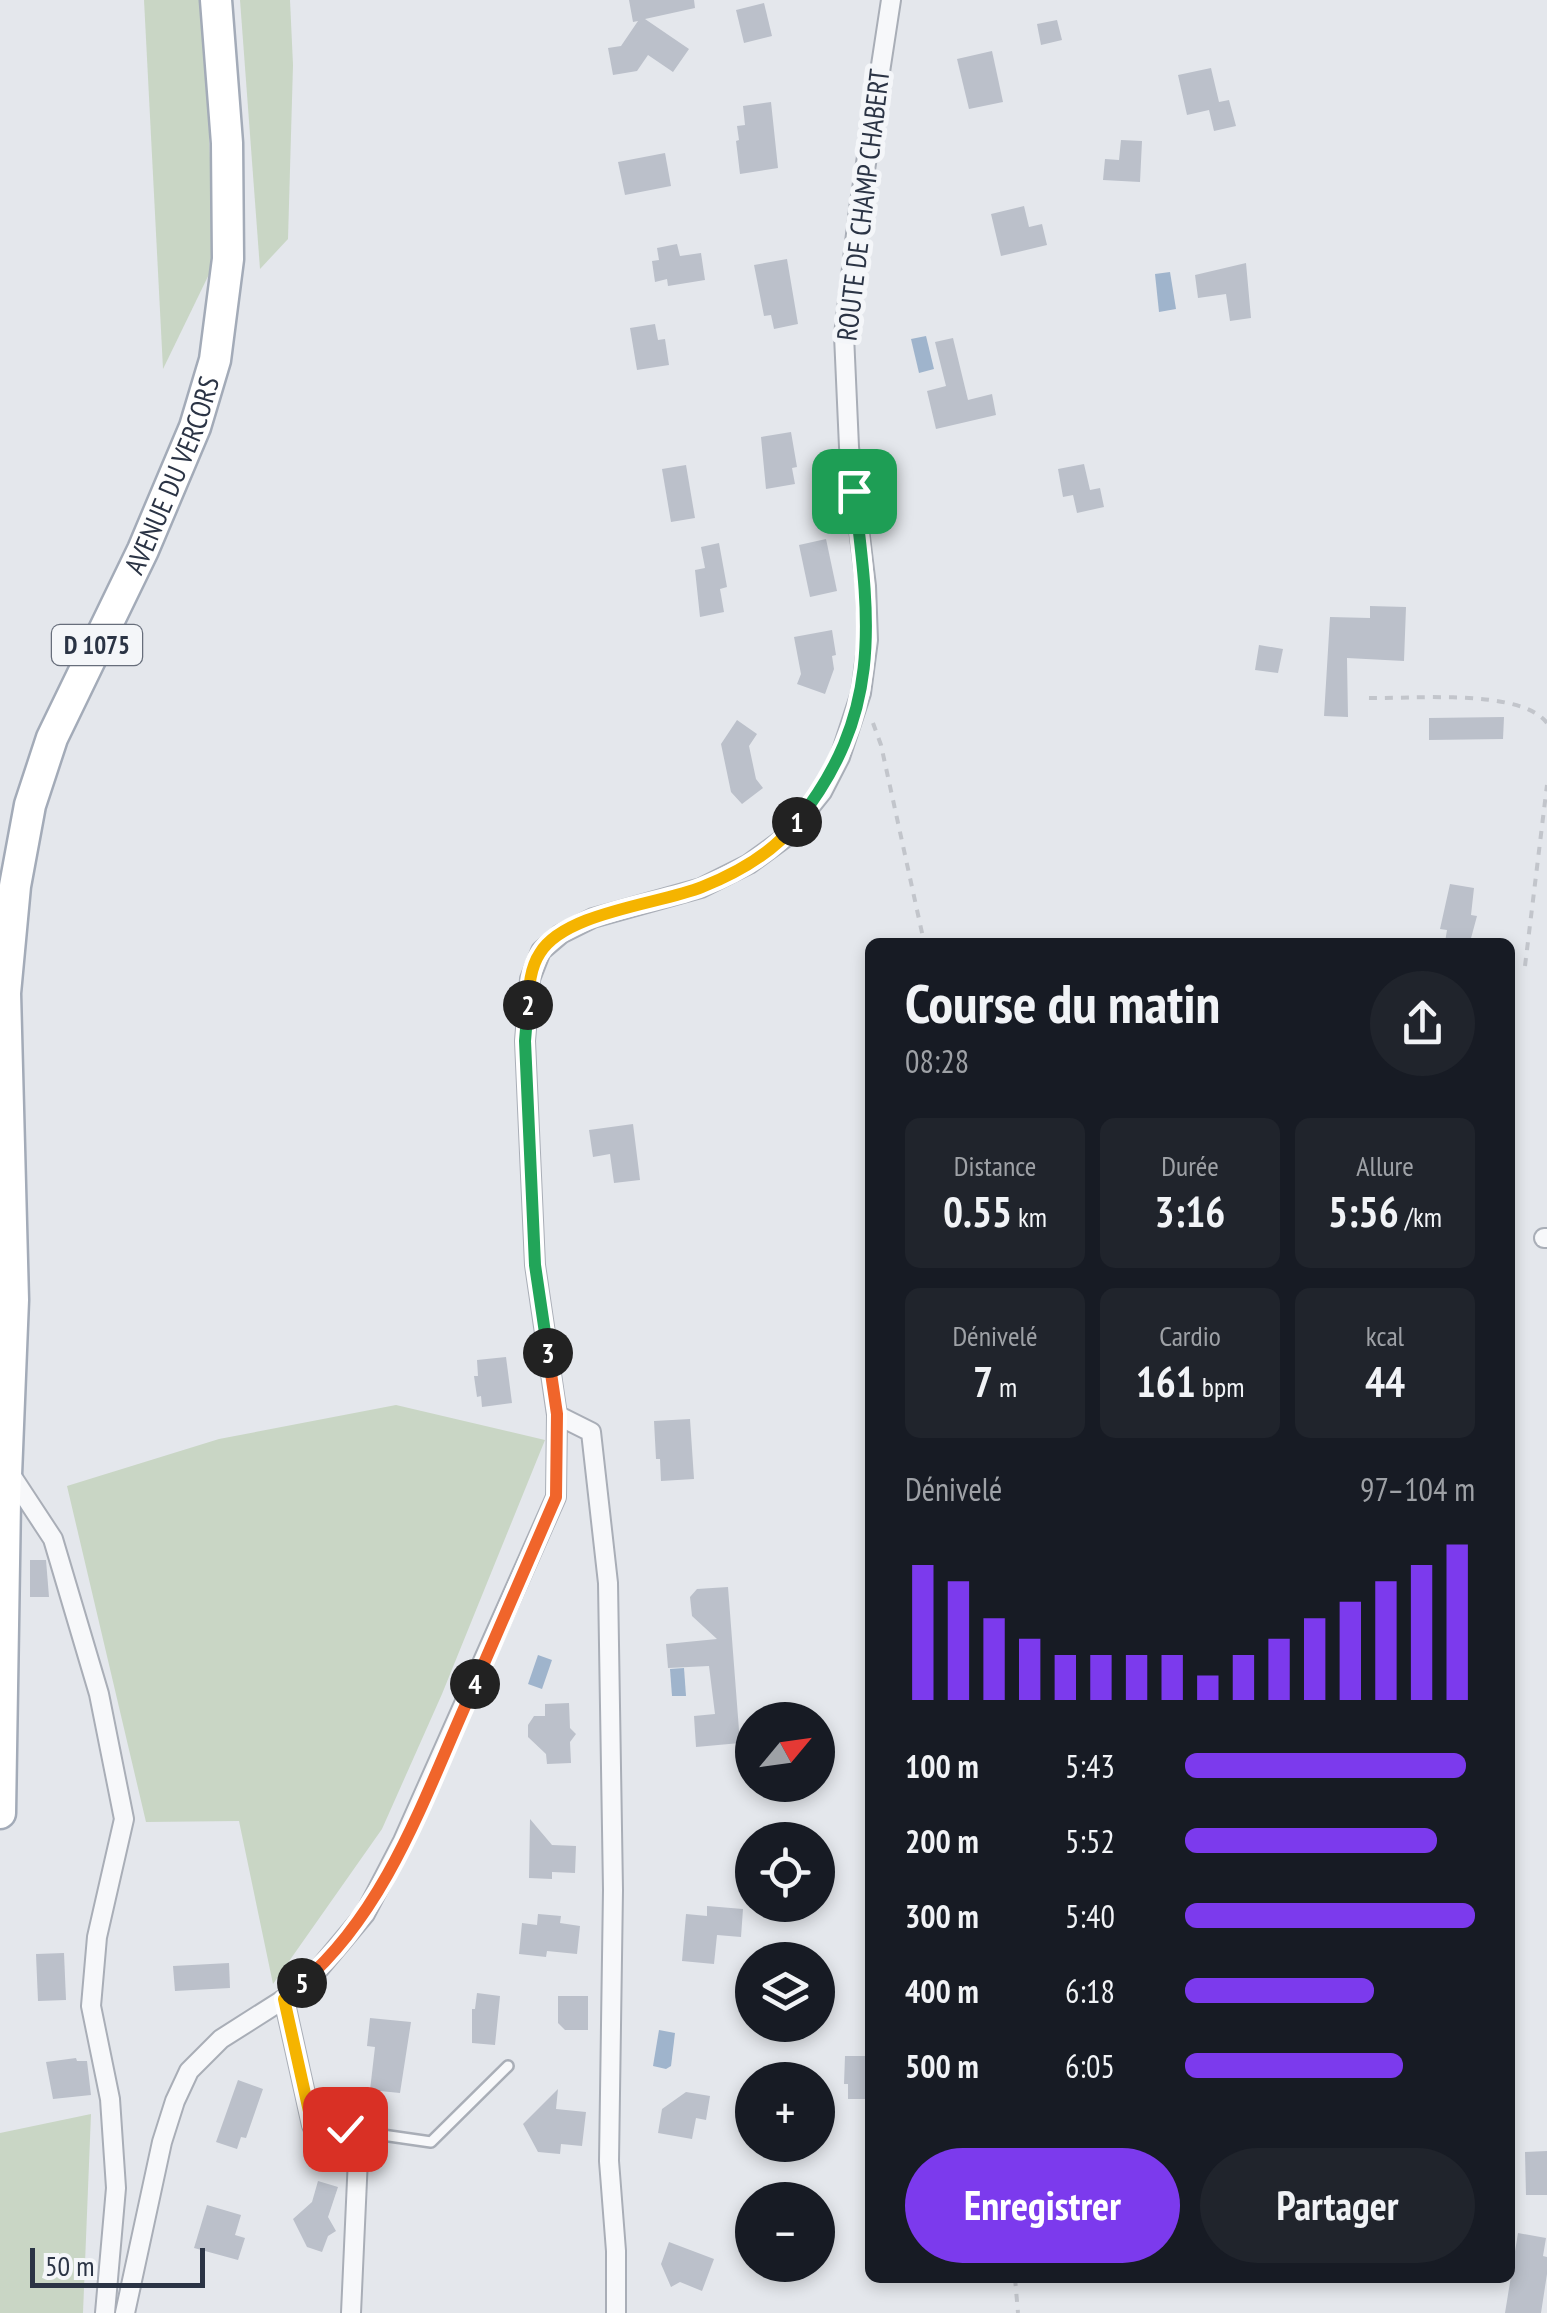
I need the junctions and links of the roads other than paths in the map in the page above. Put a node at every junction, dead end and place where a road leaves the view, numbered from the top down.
1 (216, 0) edge
2 (891, 0) edge
3 (6, 1291) edge
4 (557, 1414) junction
5 (7, 1468) junction
6 (0, 1813) edge
7 (284, 1999) junction
8 (508, 2066) dead end
9 (312, 2125) junction
10 (105, 2313) edge
11 (125, 2313) edge
12 (351, 2313) edge
13 (616, 2313) edge

1 - 3 main road, AVENUE DU VERCORS / D 1075
2 - 4 street, ROUTE DE CHAMP CHABERT
3 - 5 main road, AVENUE DU VERCORS / D 1075
4 - 7 street, ROUTE DE CHAMP CHABERT
4 - 13 street
5 - 6 main road, D 1075
5 - 10 street
7 - 9 street
7 - 11 street, ROUTE DE CHAMP CHABERT
8 - 9 lane
9 - 12 street

